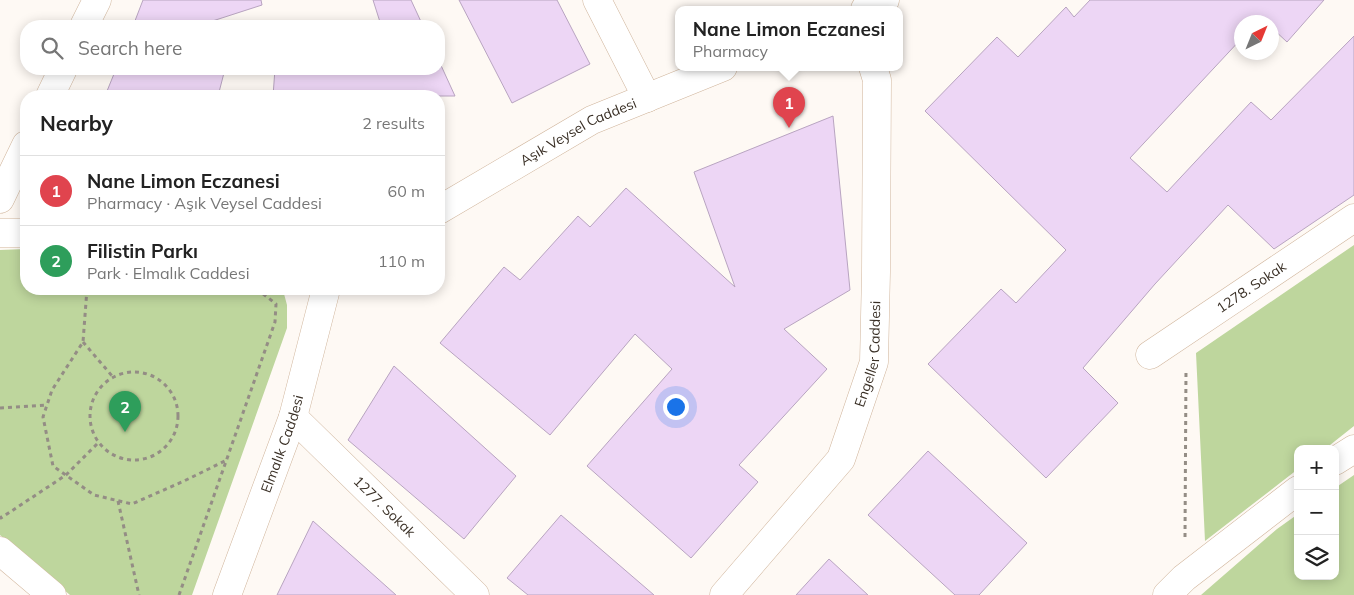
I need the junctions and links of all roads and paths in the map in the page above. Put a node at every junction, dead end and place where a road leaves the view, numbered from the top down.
1 (97, 0) edge
2 (597, 0) edge
3 (885, 0) edge
4 (872, 6) edge
5 (87, 20) edge
6 (713, 71) edge
7 (874, 71) edge
8 (60, 75) edge
9 (53, 90) edge
10 (647, 98) junction
11 (20, 157) edge
12 (0, 199) edge
13 (445, 206) edge
14 (1354, 218) edge
15 (0, 233) edge
16 (20, 234) edge
17 (87, 295) edge
18 (265, 295) edge
19 (324, 295) edge
20 (1187, 330) junction
21 (83, 342) junction
22 (1150, 355) dead end
23 (113, 377) junction
24 (47, 405) junction
25 (0, 408) edge
26 (294, 417) junction
27 (98, 442) junction
28 (1354, 449) edge
29 (1339, 458) edge
30 (227, 460) junction
31 (66, 475) junction
32 (1294, 493) edge
33 (118, 501) junction
34 (0, 516) edge
35 (0, 551) edge
36 (1176, 586) edge
37 (52, 595) edge
38 (139, 595) edge
39 (179, 595) edge
40 (227, 595) edge
41 (475, 595) edge
42 (724, 595) edge

1 - 5 street
2 - 10 street
3 - 4 street
6 - 10 street, Aşık Veysel Caddesi
7 - 42 street, Engeller Caddesi
8 - 9 street
10 - 13 street, Aşık Veysel Caddesi
11 - 12 street
14 - 20 street, 1278. Sokak
15 - 16 street
17 - 21 path
18 - 30 path
19 - 26 street, Elmalık Caddesi
20 - 22 street, 1278. Sokak
20 - 36 path
21 - 23 path
21 - 24 path
23 - 27 path
23 - 27 path
24 - 25 path
24 - 31 path
26 - 40 street, Elmalık Caddesi
26 - 41 street, 1277. Sokak
27 - 31 path
28 - 29 street
30 - 33 path
30 - 39 path
31 - 33 path
31 - 34 path
32 - 36 street
33 - 38 path
35 - 37 street

